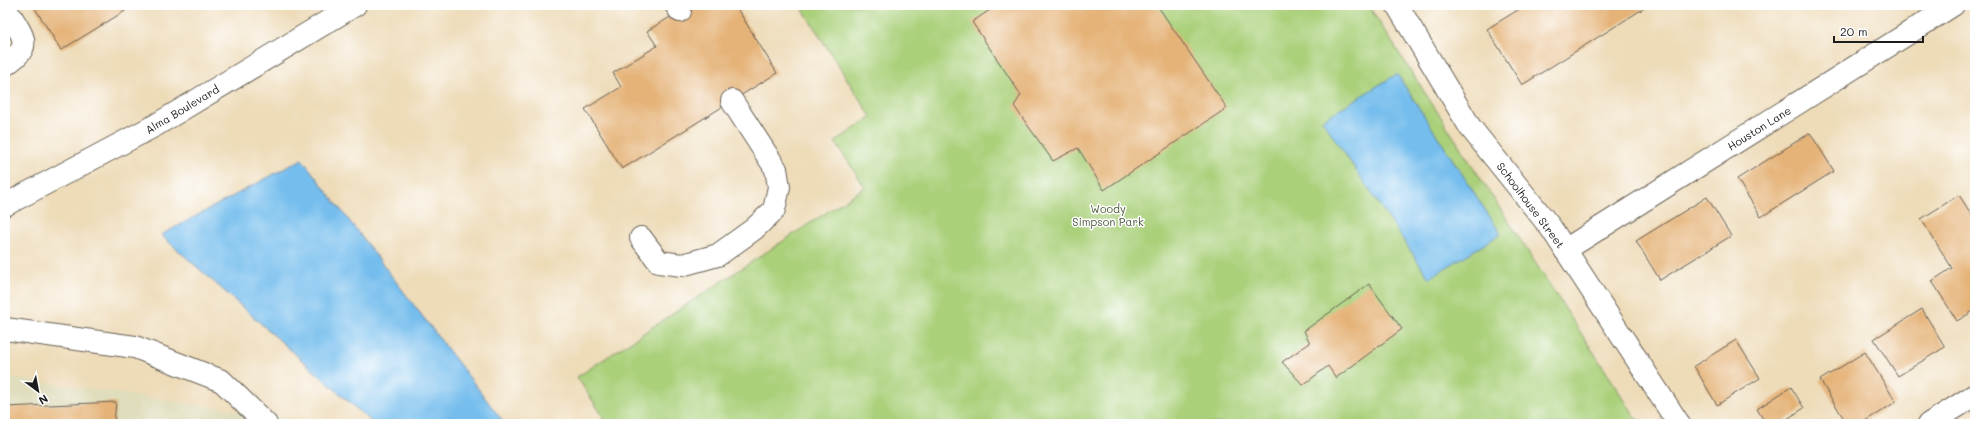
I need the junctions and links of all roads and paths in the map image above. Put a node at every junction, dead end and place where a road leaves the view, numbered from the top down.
1 (354, 5) edge
2 (1397, 5) edge
3 (1953, 5) edge
4 (5, 11) edge
5 (5, 65) edge
6 (732, 101) dead end
7 (5, 205) edge
8 (641, 238) dead end
9 (1565, 250) junction
10 (5, 329) edge
11 (1975, 395) edge
12 (266, 424) edge
13 (1679, 424) edge
14 (1930, 424) edge

1 - 7 street, Alma Boulevard
2 - 9 street, Schoolhouse Street
3 - 9 street, Houston Lane
4 - 5 street
6 - 8 street
9 - 13 street, Schoolhouse Street
10 - 12 street
11 - 14 street

